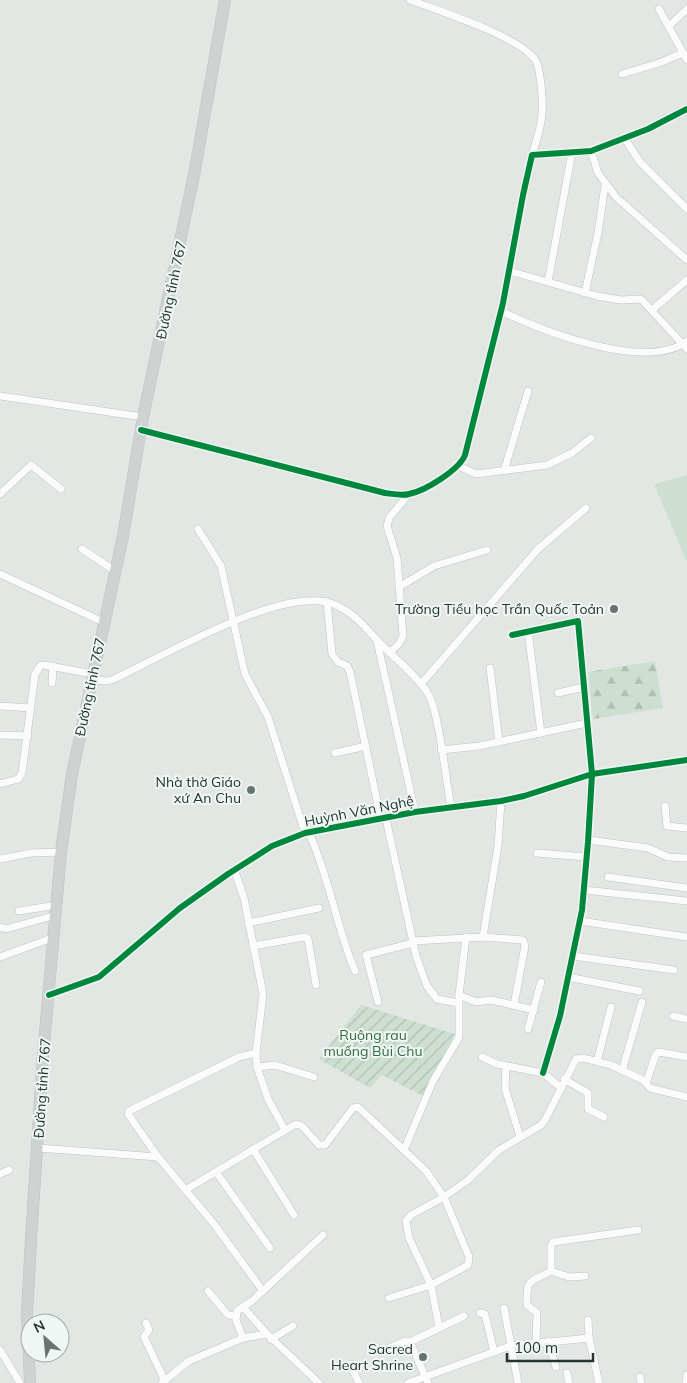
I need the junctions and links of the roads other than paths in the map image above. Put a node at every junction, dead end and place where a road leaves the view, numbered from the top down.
1 (225, 0) edge
2 (410, 0) edge
3 (659, 9) dead end
4 (687, 9) edge
5 (669, 26) junction
6 (685, 56) edge
7 (622, 74) dead end
8 (687, 109) edge
9 (625, 139) junction
10 (590, 151) junction
11 (572, 152) junction
12 (532, 155) junction
13 (605, 185) junction
14 (687, 209) edge
15 (687, 260) edge
16 (509, 271) junction
17 (687, 280) edge
18 (548, 282) junction
19 (585, 293) junction
20 (652, 310) junction
21 (501, 311) junction
22 (686, 345) edge
23 (528, 391) dead end
24 (0, 396) edge
25 (143, 417) junction
26 (141, 430) junction
27 (591, 438) dead end
28 (458, 466) junction
29 (504, 471) junction
30 (61, 489) dead end
31 (0, 493) edge
32 (408, 495) junction
33 (586, 508) dead end
34 (198, 529) dead end
35 (82, 549) dead end
36 (487, 550) dead end
37 (115, 571) junction
38 (0, 574) edge
39 (399, 588) junction
40 (327, 602) junction
41 (104, 622) junction
42 (233, 622) junction
43 (528, 631) junction
44 (512, 635) dead end
45 (377, 640) junction
46 (390, 652) junction
47 (52, 666) junction
48 (490, 668) dead end
49 (93, 677) junction
50 (52, 683) dead end
51 (421, 684) junction
52 (584, 687) junction
53 (558, 693) dead end
54 (0, 706) edge
55 (31, 708) junction
56 (587, 722) junction
57 (542, 733) junction
58 (0, 734) edge
59 (28, 736) junction
60 (499, 742) junction
61 (366, 746) junction
62 (441, 750) junction
63 (335, 753) dead end
64 (687, 760) edge
65 (592, 774) junction
66 (0, 784) edge
67 (501, 801) junction
68 (665, 806) dead end
69 (450, 807) junction
70 (415, 812) junction
71 (384, 819) junction
72 (687, 828) edge
73 (307, 833) junction
74 (588, 840) junction
75 (61, 852) junction
76 (537, 853) dead end
77 (587, 857) junction
78 (687, 858) edge
79 (0, 859) edge
80 (234, 870) junction
81 (608, 878) dead end
82 (687, 888) edge
83 (584, 890) junction
84 (687, 901) edge
85 (319, 908) dead end
86 (56, 910) junction
87 (19, 911) dead end
88 (580, 921) junction
89 (248, 923) junction
90 (0, 927) edge
91 (55, 936) junction
92 (466, 937) junction
93 (483, 937) junction
94 (687, 937) edge
95 (413, 942) junction
96 (253, 946) junction
97 (573, 956) junction
98 (0, 957) edge
99 (674, 970) dead end
100 (355, 971) dead end
101 (568, 977) junction
102 (540, 982) dead end
103 (316, 984) dead end
104 (639, 991) dead end
105 (49, 995) junction
106 (459, 995) junction
107 (378, 1002) dead end
108 (642, 1002) dead end
109 (458, 1003) junction
110 (514, 1005) junction
111 (611, 1007) dead end
112 (534, 1010) junction
113 (673, 1016) dead end
114 (687, 1018) edge
115 (528, 1029) dead end
116 (256, 1053) junction
117 (482, 1057) dead end
118 (687, 1057) edge
119 (597, 1062) junction
120 (506, 1066) junction
121 (257, 1067) junction
122 (622, 1071) junction
123 (543, 1073) junction
124 (314, 1077) dead end
125 (564, 1079) junction
126 (646, 1084) junction
127 (560, 1087) junction
128 (687, 1097) edge
129 (604, 1117) dead end
130 (285, 1130) junction
131 (520, 1137) junction
132 (38, 1148) junction
133 (253, 1150) junction
134 (404, 1150) junction
135 (158, 1157) junction
136 (9, 1170) dead end
137 (216, 1172) junction
138 (0, 1174) edge
139 (187, 1189) junction
140 (444, 1197) junction
141 (294, 1215) dead end
142 (638, 1230) dead end
143 (323, 1235) dead end
144 (270, 1248) dead end
145 (551, 1271) junction
146 (585, 1276) dead end
147 (431, 1285) junction
148 (208, 1290) dead end
149 (263, 1291) junction
150 (389, 1298) dead end
151 (242, 1307) junction
152 (504, 1308) dead end
153 (480, 1313) dead end
154 (235, 1316) junction
155 (464, 1316) dead end
156 (588, 1320) dead end
157 (146, 1323) dead end
158 (293, 1326) dead end
159 (439, 1327) junction
160 (269, 1337) junction
161 (243, 1338) junction
162 (589, 1338) junction
163 (536, 1341) junction
164 (548, 1341) junction
165 (410, 1342) junction
166 (510, 1346) junction
167 (0, 1350) edge
168 (380, 1352) dead end
169 (494, 1352) junction
170 (350, 1364) dead end
171 (556, 1367) dead end
172 (567, 1373) dead end
173 (687, 1375) edge
174 (426, 1380) edge
175 (163, 1382) edge
176 (20, 1383) edge
177 (30, 1383) edge
178 (319, 1383) edge
179 (359, 1383) edge
180 (408, 1383) edge
181 (518, 1383) edge
182 (569, 1383) edge
183 (600, 1383) edge
184 (686, 1383) edge

1 - 25 main road, Đường tỉnh 767
2 - 12 street
3 - 5 street
4 - 5 street
5 - 6 street
6 - 7 street
8 - 9 street
9 - 10 street
9 - 14 street
10 - 11 street
10 - 13 street
11 - 12 street
11 - 18 street
12 - 16 street
13 - 15 street
13 - 19 street
16 - 18 street
16 - 21 street
17 - 20 street
18 - 19 street
19 - 20 street
20 - 22 street
21 - 22 street
21 - 28 street
23 - 29 street
24 - 25 street
25 - 26 main road, Đường tỉnh 767
26 - 32 street
26 - 37 main road, Đường tỉnh 767
27 - 29 street
28 - 29 street
28 - 32 street
30 - 31 street
32 - 39 street
33 - 51 street
34 - 42 street
35 - 37 street
36 - 39 street
37 - 41 main road, Đường tỉnh 767
38 - 41 street
39 - 46 street
40 - 42 street
40 - 45 street
40 - 61 street
41 - 49 main road, Đường tỉnh 767
42 - 49 street
42 - 73 street
43 - 44 street
43 - 52 street
43 - 57 street
45 - 46 street
45 - 70 street
46 - 51 street
47 - 49 street
47 - 50 street
47 - 55 street
48 - 60 street
49 - 75 main road, Đường tỉnh 767
51 - 62 street
52 - 53 street
52 - 56 street
54 - 55 street
55 - 59 street
56 - 57 street
56 - 65 street
57 - 60 street
58 - 59 street
59 - 66 street
60 - 62 street
61 - 63 street
61 - 71 street
62 - 69 street
64 - 65 street, Huỳnh Văn Nghệ
65 - 67 street, Huỳnh Văn Nghệ
65 - 74 street
67 - 69 street, Huỳnh Văn Nghệ
67 - 93 street
68 - 72 street
69 - 70 street, Huỳnh Văn Nghệ
70 - 71 street, Huỳnh Văn Nghệ
71 - 73 street, Huỳnh Văn Nghệ
71 - 95 street
73 - 80 street, Huỳnh Văn Nghệ
73 - 100 street
74 - 77 street
74 - 78 street
75 - 79 street
75 - 86 main road, Đường tỉnh 767
76 - 77 street
77 - 83 street
80 - 89 street
80 - 105 street, Huỳnh Văn Nghệ
81 - 82 street
83 - 84 street
83 - 88 street
85 - 89 street
86 - 87 street
86 - 90 street
86 - 91 main road, Đường tỉnh 767
88 - 94 street
88 - 97 street
89 - 96 street
91 - 98 street
91 - 105 main road, Đường tỉnh 767
92 - 93 street
92 - 95 street
92 - 106 street
93 - 110 street
95 - 107 street
95 - 109 street
96 - 103 street
96 - 116 street
97 - 99 street
97 - 101 street
101 - 104 street
101 - 123 street
102 - 112 street
105 - 132 main road, Đường tỉnh 767
106 - 109 street
106 - 110 street
108 - 122 street
109 - 134 street
110 - 112 street
111 - 119 street
112 - 115 street
113 - 114 street
116 - 121 street
116 - 135 street
117 - 120 street
118 - 126 street
119 - 122 street
119 - 125 street
120 - 123 street
120 - 131 street
121 - 124 street
121 - 130 street
122 - 126 street
123 - 127 street
125 - 127 street
125 - 129 street
126 - 128 street
127 - 131 street
130 - 133 street
130 - 134 street
131 - 140 street
132 - 135 street
132 - 177 main road, Đường tỉnh 767
133 - 137 street
133 - 141 street
134 - 140 street
135 - 139 street
136 - 138 street
137 - 139 street
137 - 144 street
139 - 149 street
140 - 147 street
140 - 147 street
142 - 145 street
143 - 149 street
145 - 146 street
145 - 163 street
147 - 150 street
147 - 159 street
148 - 154 street
149 - 151 street
151 - 154 street
151 - 160 street
152 - 166 street
153 - 169 street
154 - 161 street
155 - 159 street
156 - 162 street
157 - 175 street
158 - 160 street
159 - 165 street
160 - 161 street
160 - 178 street
161 - 175 street
162 - 164 street
162 - 183 street
163 - 164 street
163 - 166 street
164 - 171 street
165 - 168 street
165 - 174 street
166 - 169 street
166 - 181 street
167 - 176 street
169 - 174 street
170 - 179 street
172 - 182 street
173 - 184 street
174 - 180 street

